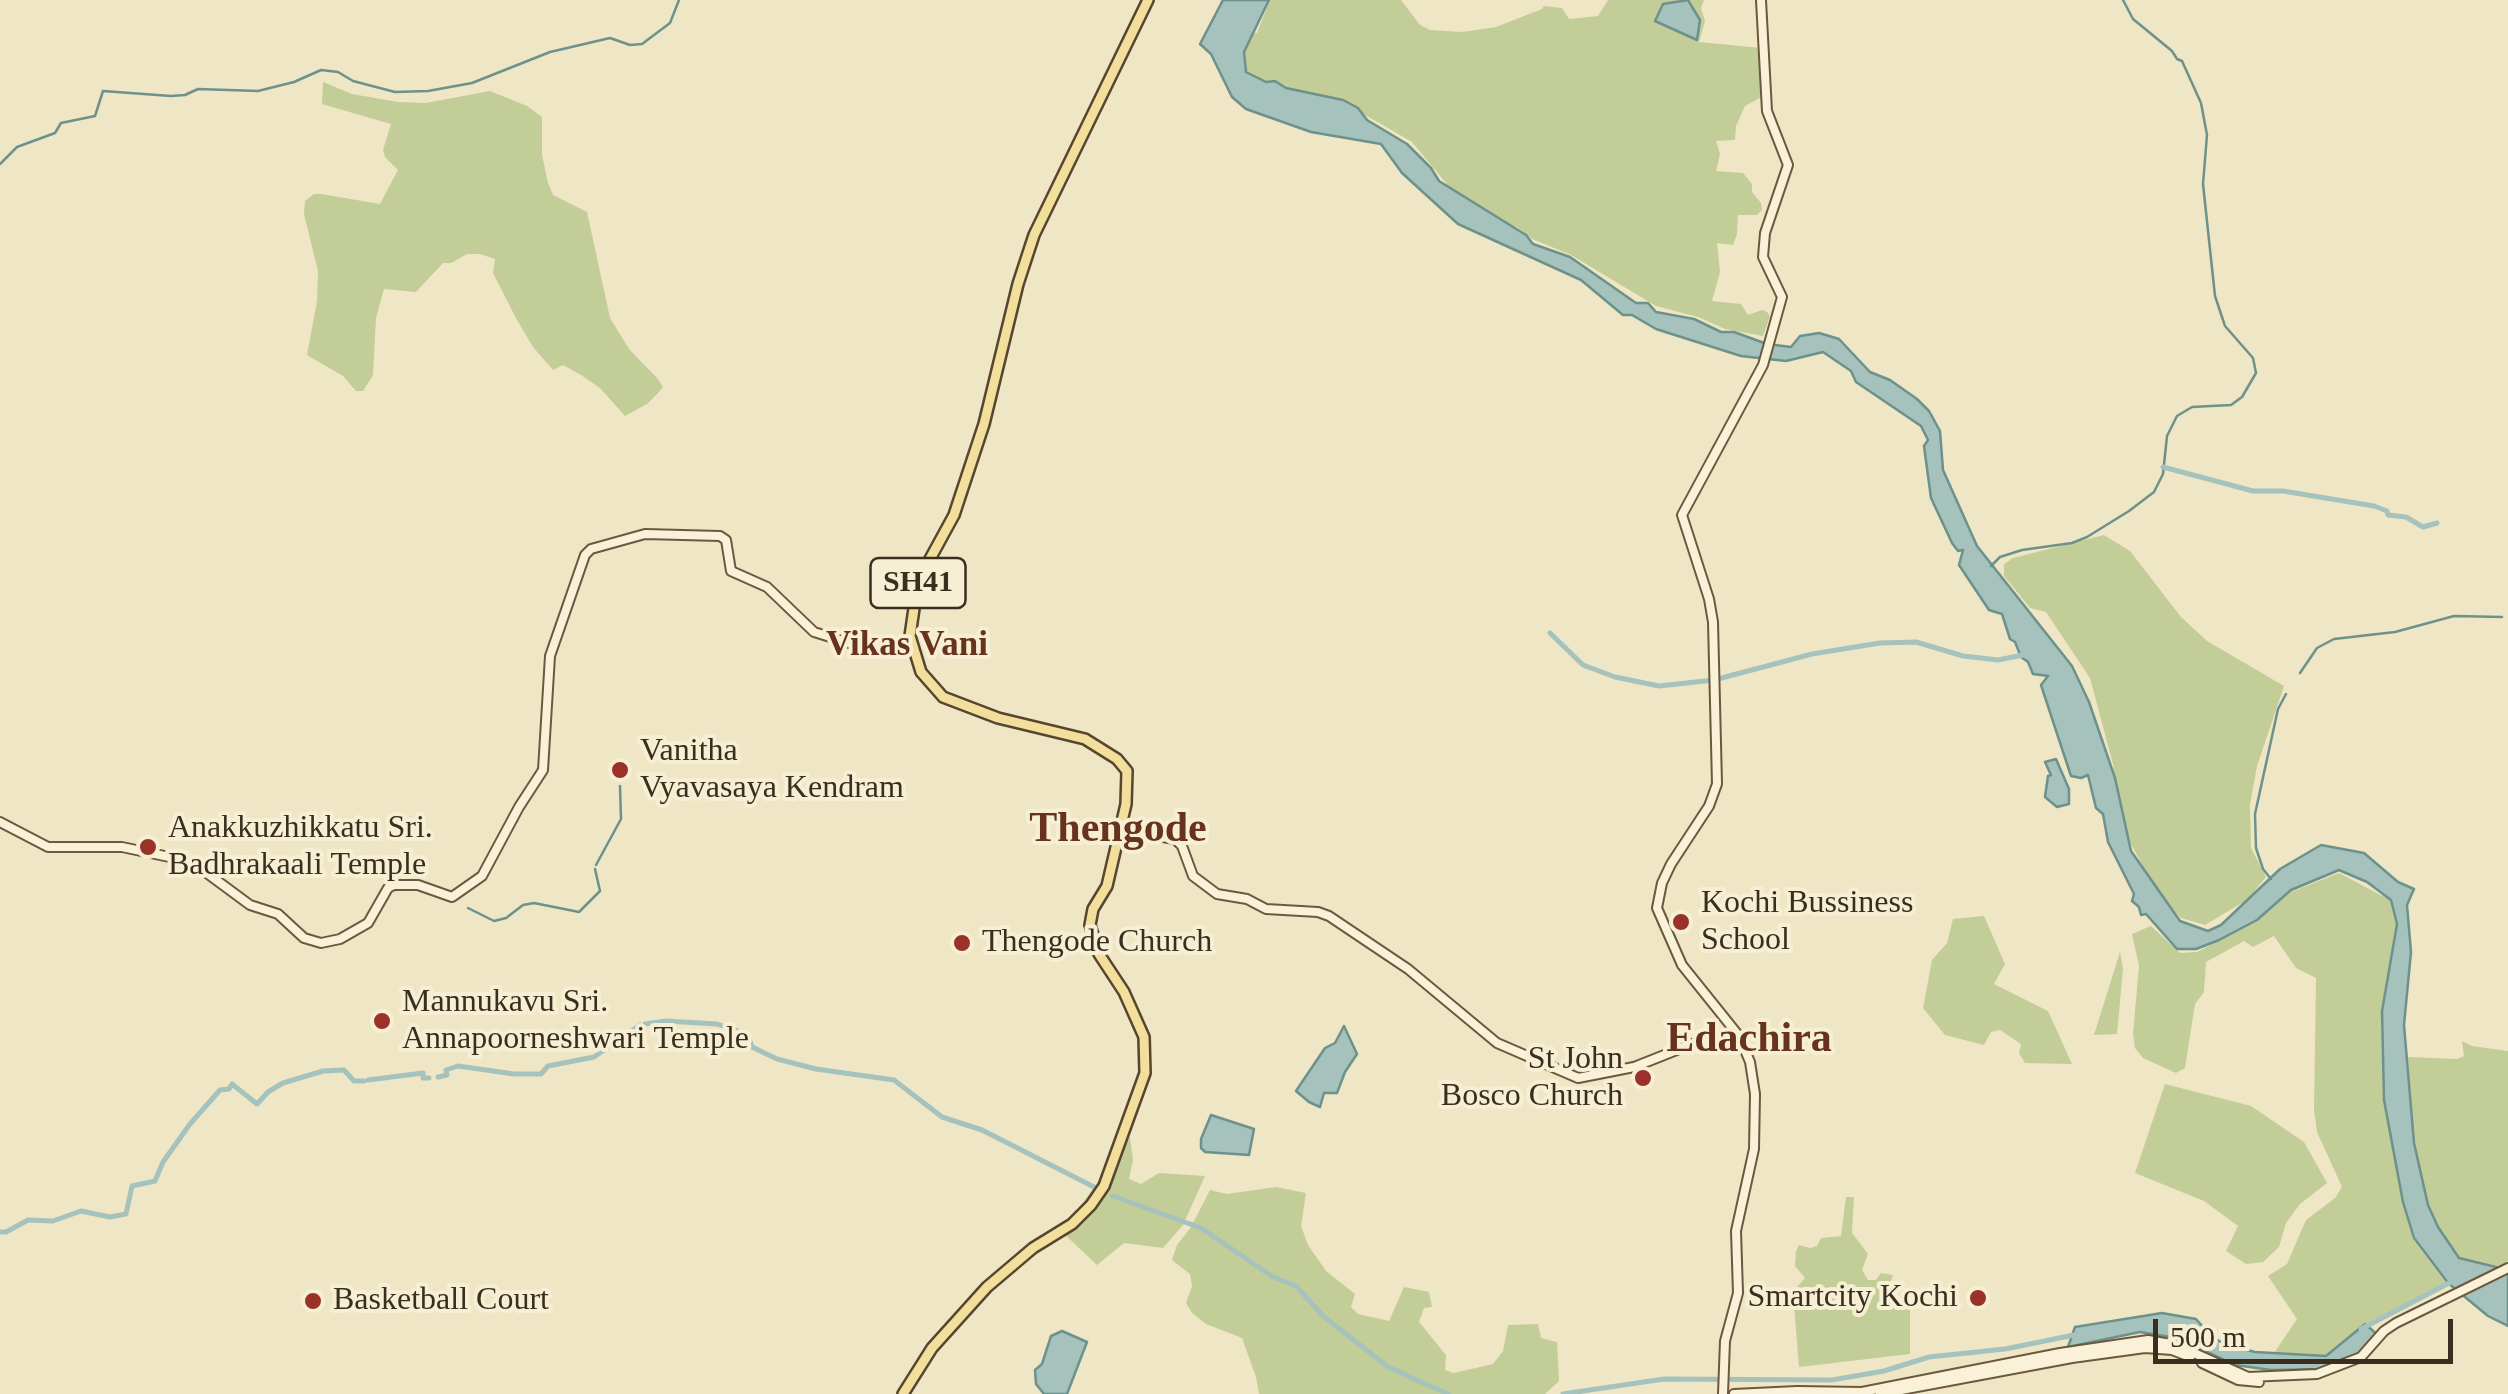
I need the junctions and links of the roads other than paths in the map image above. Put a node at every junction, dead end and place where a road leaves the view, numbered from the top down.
1 (1148, 0) edge
2 (1761, 0) edge
3 (912, 649) junction
4 (0, 822) edge
5 (1120, 830) junction
6 (1740, 1036) junction
7 (2508, 1270) edge
8 (2426, 1310) junction
9 (1723, 1389) edge
10 (1738, 1393) edge
11 (1817, 1393) edge
12 (903, 1394) edge
13 (1880, 1394) edge

1 - 3 main road, SH41
2 - 6 main road
3 - 4 main road
3 - 5 main road, SH41
5 - 6 main road
5 - 12 main road, SH41
6 - 9 main road
7 - 8 main road
8 - 11 main road
8 - 13 main road
9 - 10 main road
10 - 11 main road

